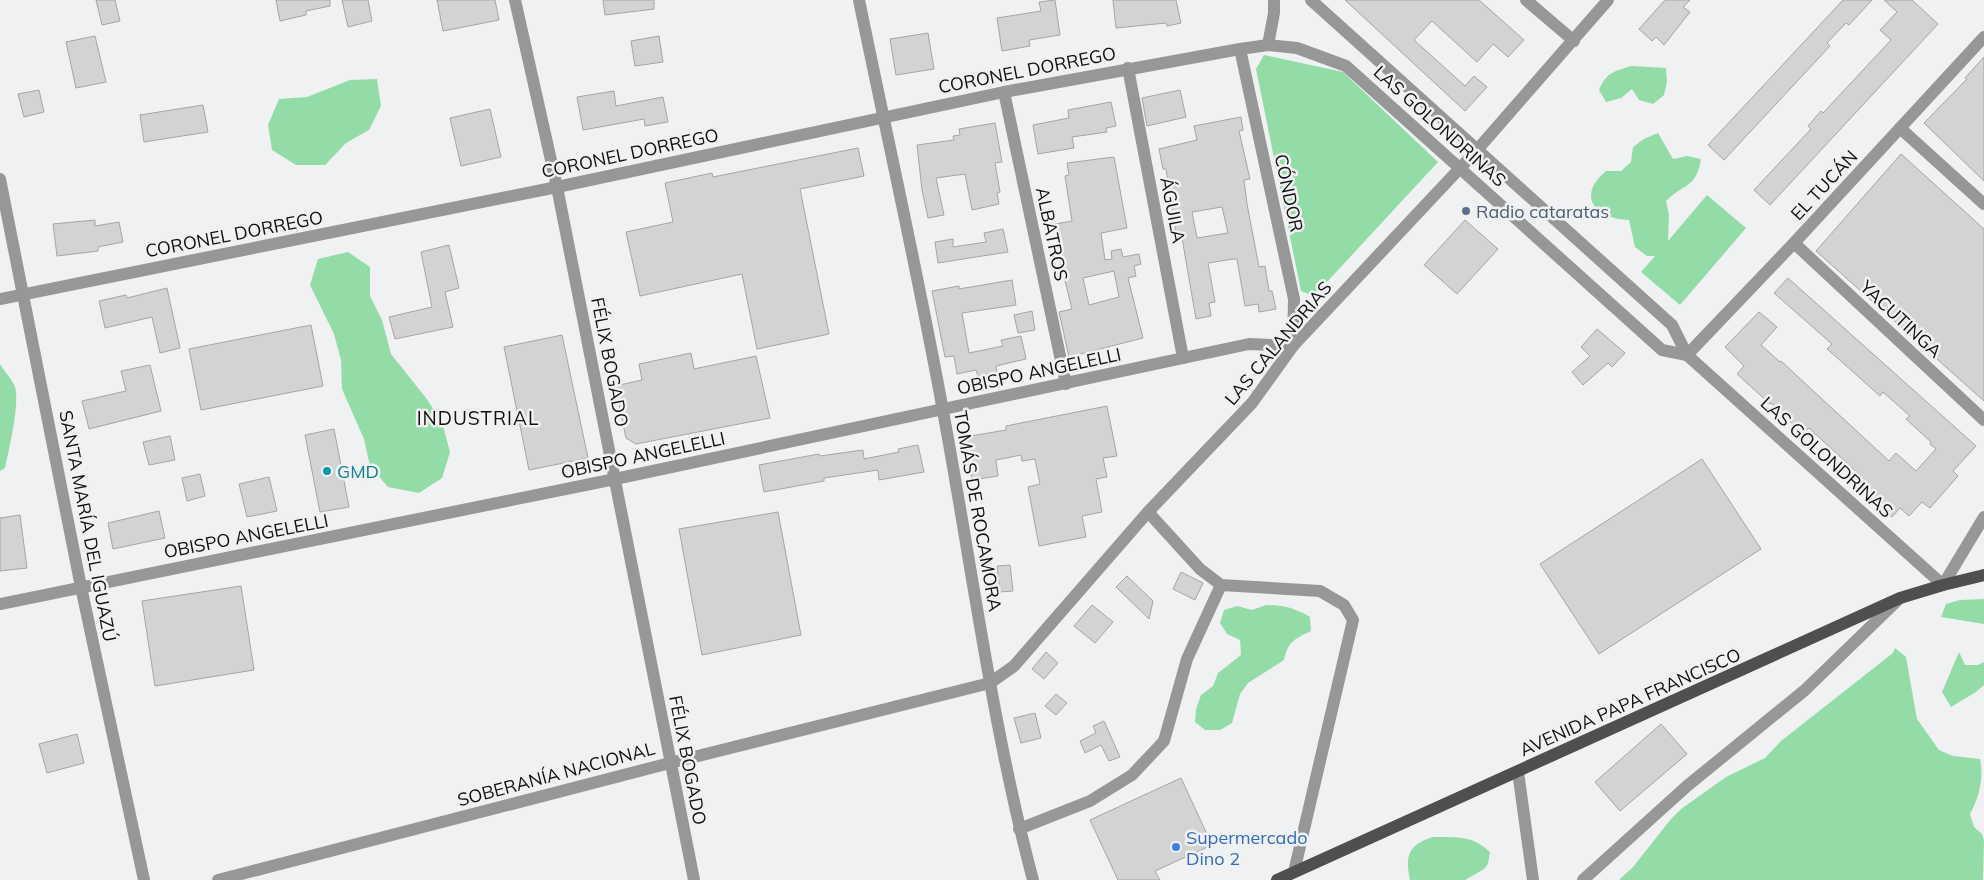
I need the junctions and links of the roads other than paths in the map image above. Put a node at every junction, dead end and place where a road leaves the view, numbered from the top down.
1 (515, 0) edge
2 (859, 0) edge
3 (1274, 0) edge
4 (1311, 0) edge
5 (1526, 0) edge
6 (1608, 0) edge
7 (1984, 37) edge
8 (1574, 40) junction
9 (1268, 45) junction
10 (1240, 49) junction
11 (1128, 68) junction
12 (1004, 92) junction
13 (883, 116) junction
14 (1900, 128) junction
15 (1477, 150) junction
16 (1460, 167) junction
17 (0, 179) edge
18 (557, 186) junction
19 (1984, 204) edge
20 (1794, 243) junction
21 (24, 294) junction
22 (0, 299) edge
23 (1293, 346) junction
24 (1687, 355) junction
25 (1183, 358) junction
26 (1066, 384) junction
27 (943, 410) junction
28 (1984, 420) edge
29 (616, 479) junction
30 (1148, 512) junction
31 (1984, 518) edge
32 (1984, 575) edge
33 (1222, 585) junction
34 (1943, 585) junction
35 (81, 587) junction
36 (1900, 598) junction
37 (0, 604) edge
38 (990, 683) junction
39 (670, 763) junction
40 (1518, 772) junction
41 (1019, 829) junction
42 (1291, 876) edge
43 (144, 880) edge
44 (218, 880) edge
45 (694, 880) edge
46 (1033, 880) edge
47 (1277, 880) edge
48 (1533, 880) edge
49 (1583, 880) edge

1 - 18 street, FÉLIX BOGADO
2 - 13 street, TOMÁS DE ROCAMORA
3 - 9 street
4 - 15 street, LAS GOLONDRINAS
5 - 8 street
6 - 8 street, LAS CALANDRIAS
7 - 14 street, EL TUCÁN
8 - 15 street, LAS CALANDRIAS
9 - 10 street, CORONEL DORREGO
9 - 16 street, LAS GOLONDRINAS
10 - 11 street, CORONEL DORREGO
10 - 23 street, CÓNDOR
11 - 12 street, CORONEL DORREGO
11 - 25 street, ÁGUILA
12 - 13 street, CORONEL DORREGO
12 - 26 street, ALBATROS
13 - 18 street, CORONEL DORREGO
13 - 27 street, TOMÁS DE ROCAMORA
14 - 19 street
14 - 20 street, EL TUCÁN
15 - 16 street, LAS CALANDRIAS
15 - 24 street, LAS GOLONDRINAS
16 - 23 street, LAS CALANDRIAS
16 - 24 street, LAS GOLONDRINAS
17 - 21 street, SANTA MARÍA DEL IGUAZÚ
18 - 21 street, CORONEL DORREGO
18 - 29 street, FÉLIX BOGADO
20 - 24 street, EL TUCÁN
20 - 28 street, YACUTINGA
21 - 22 street, CORONEL DORREGO
21 - 35 street, SANTA MARÍA DEL IGUAZÚ
23 - 25 street, OBISPO ANGELELLI
23 - 30 street, LAS CALANDRIAS
24 - 34 street, LAS GOLONDRINAS
25 - 26 street, OBISPO ANGELELLI
26 - 27 street, OBISPO ANGELELLI
27 - 29 street, OBISPO ANGELELLI
27 - 38 street, TOMÁS DE ROCAMORA
29 - 35 street, OBISPO ANGELELLI
29 - 39 street, FÉLIX BOGADO
30 - 33 street
30 - 38 street, LAS CALANDRIAS
31 - 34 street
32 - 34 main road, AVENIDA PAPA FRANCISCO
33 - 41 street
33 - 42 street
34 - 36 main road, AVENIDA PAPA FRANCISCO
35 - 37 street, OBISPO ANGELELLI
35 - 43 street, SANTA MARÍA DEL IGUAZÚ
36 - 40 main road, AVENIDA PAPA FRANCISCO
36 - 49 street
38 - 39 street, SOBERANÍA NACIONAL
38 - 41 street, TOMÁS DE ROCAMORA
39 - 44 street, SOBERANÍA NACIONAL
39 - 45 street, FÉLIX BOGADO
40 - 42 main road, AVENIDA PAPA FRANCISCO
40 - 48 street
41 - 46 street, TOMÁS DE ROCAMORA
42 - 47 main road, AVENIDA PAPA FRANCISCO

